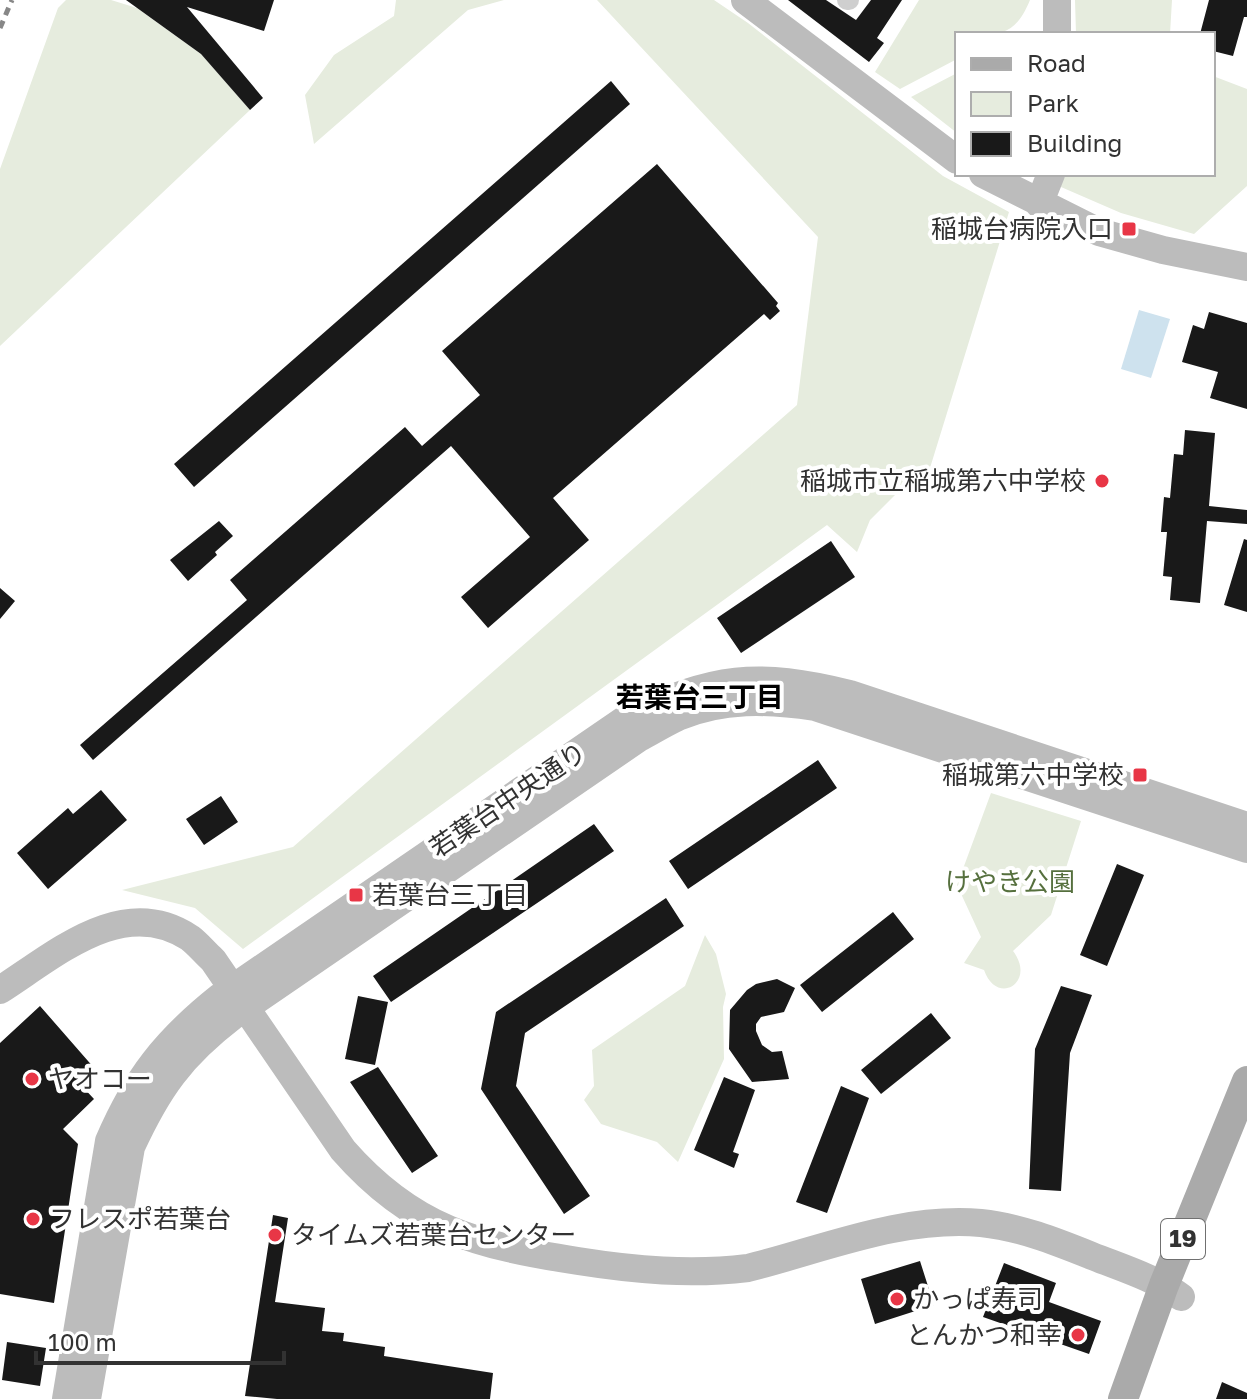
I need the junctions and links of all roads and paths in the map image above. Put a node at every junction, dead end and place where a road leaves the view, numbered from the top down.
1 (745, 0) edge
2 (1057, 0) edge
3 (1057, 32) edge
4 (955, 158) edge
5 (987, 176) edge
6 (1050, 176) edge
7 (1039, 204) junction
8 (1247, 267) edge
9 (1247, 826) edge
10 (1247, 849) edge
11 (0, 990) edge
12 (233, 1002) junction
13 (0, 1009) edge
14 (1247, 1081) edge
15 (1247, 1130) edge
16 (1168, 1294) junction
17 (66, 1399) edge
18 (87, 1399) edge
19 (1123, 1399) edge
20 (1141, 1399) edge

1 - 4 street
2 - 3 street
5 - 7 street
6 - 7 street
7 - 8 street
9 - 12 street, 若葉台中央通り
10 - 12 street, 若葉台中央通り
11 - 12 street
12 - 13 street
12 - 16 street
12 - 17 street, 若葉台中央通り
12 - 18 street, 若葉台中央通り
14 - 16 main road, 19
15 - 16 main road, 19
16 - 19 main road, 19
16 - 20 main road, 19

